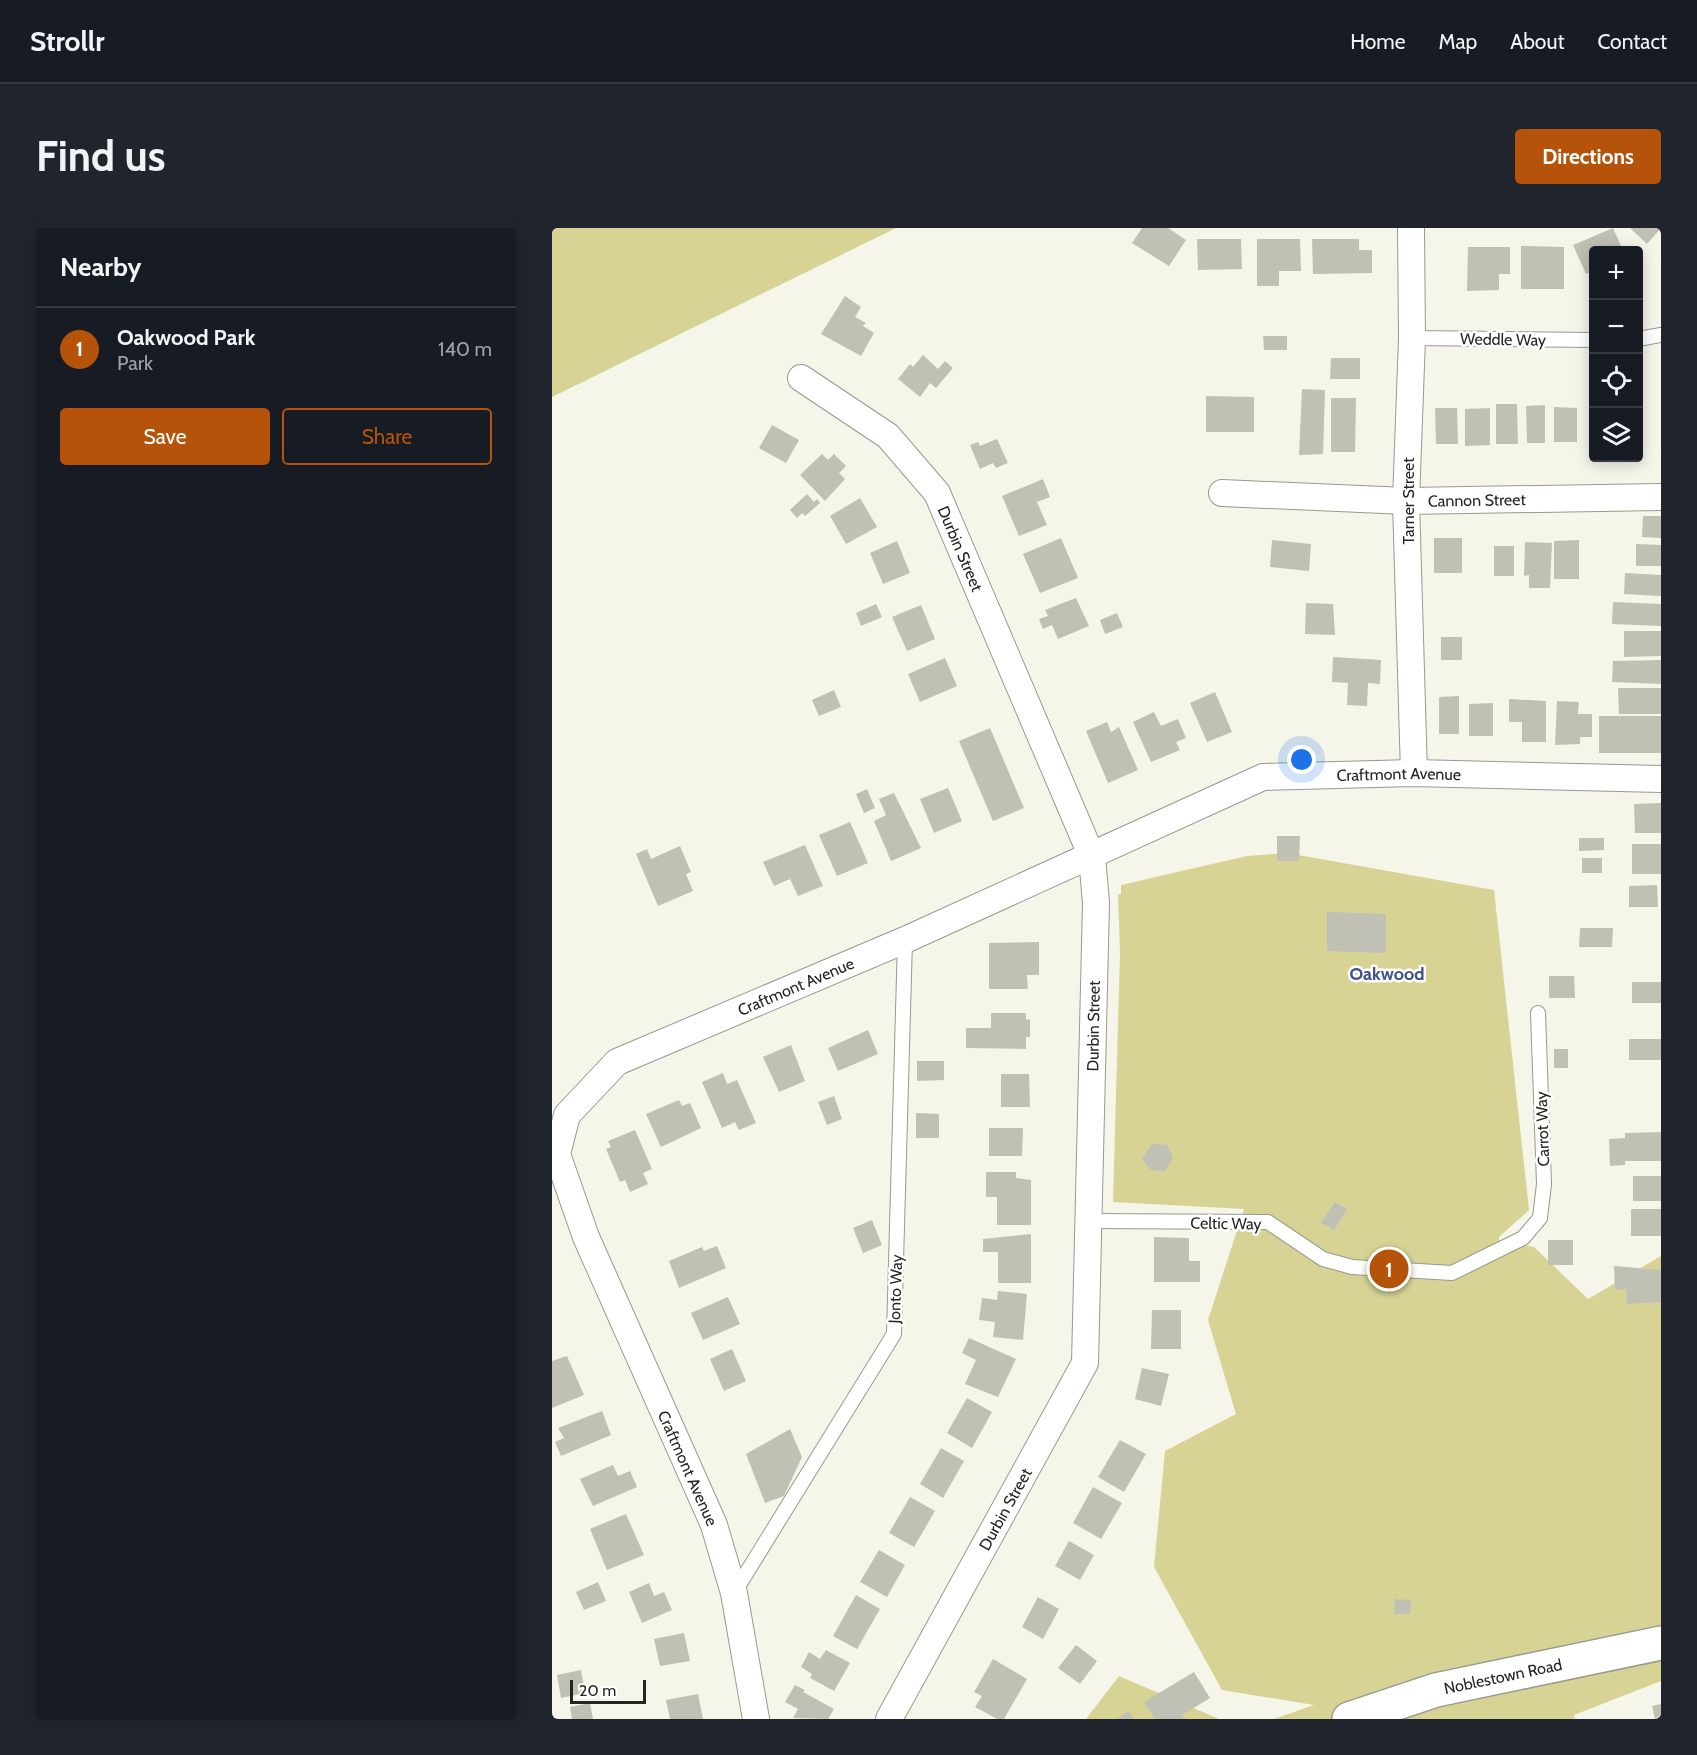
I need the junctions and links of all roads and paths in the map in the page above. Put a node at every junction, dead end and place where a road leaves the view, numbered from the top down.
1 (1411, 228) edge
2 (1661, 335) edge
3 (1412, 338) junction
4 (1643, 338) edge
5 (1589, 339) edge
6 (801, 378) dead end
7 (1222, 493) dead end
8 (1661, 497) edge
9 (1406, 501) junction
10 (1414, 773) junction
11 (1661, 779) edge
12 (1092, 857) junction
13 (905, 940) junction
14 (1538, 1013) dead end
15 (559, 1112) edge
16 (1089, 1221) junction
17 (1523, 1238) joint
18 (734, 1593) junction
19 (1661, 1643) edge
20 (756, 1719) edge
21 (889, 1719) edge
22 (1349, 1719) edge

1 - 3 street, Tarner Street
2 - 4 lane
3 - 5 lane, Weddle Way
3 - 9 street, Tarner Street
6 - 12 street, Durbin Street
7 - 9 street, Cannon Street
8 - 9 street, Cannon Street
9 - 10 street, Tarner Street
10 - 11 street, Craftmont Avenue
10 - 12 street, Craftmont Avenue
12 - 13 street, Craftmont Avenue
12 - 16 street, Durbin Street
13 - 15 street, Craftmont Avenue
13 - 18 lane, Jonto Way
14 - 17 lane, Carrot Way
15 - 18 street, Craftmont Avenue
16 - 17 lane, Celtic Way
16 - 21 street, Durbin Street
18 - 20 street, Craftmont Avenue
19 - 22 main road, Noblestown Road

